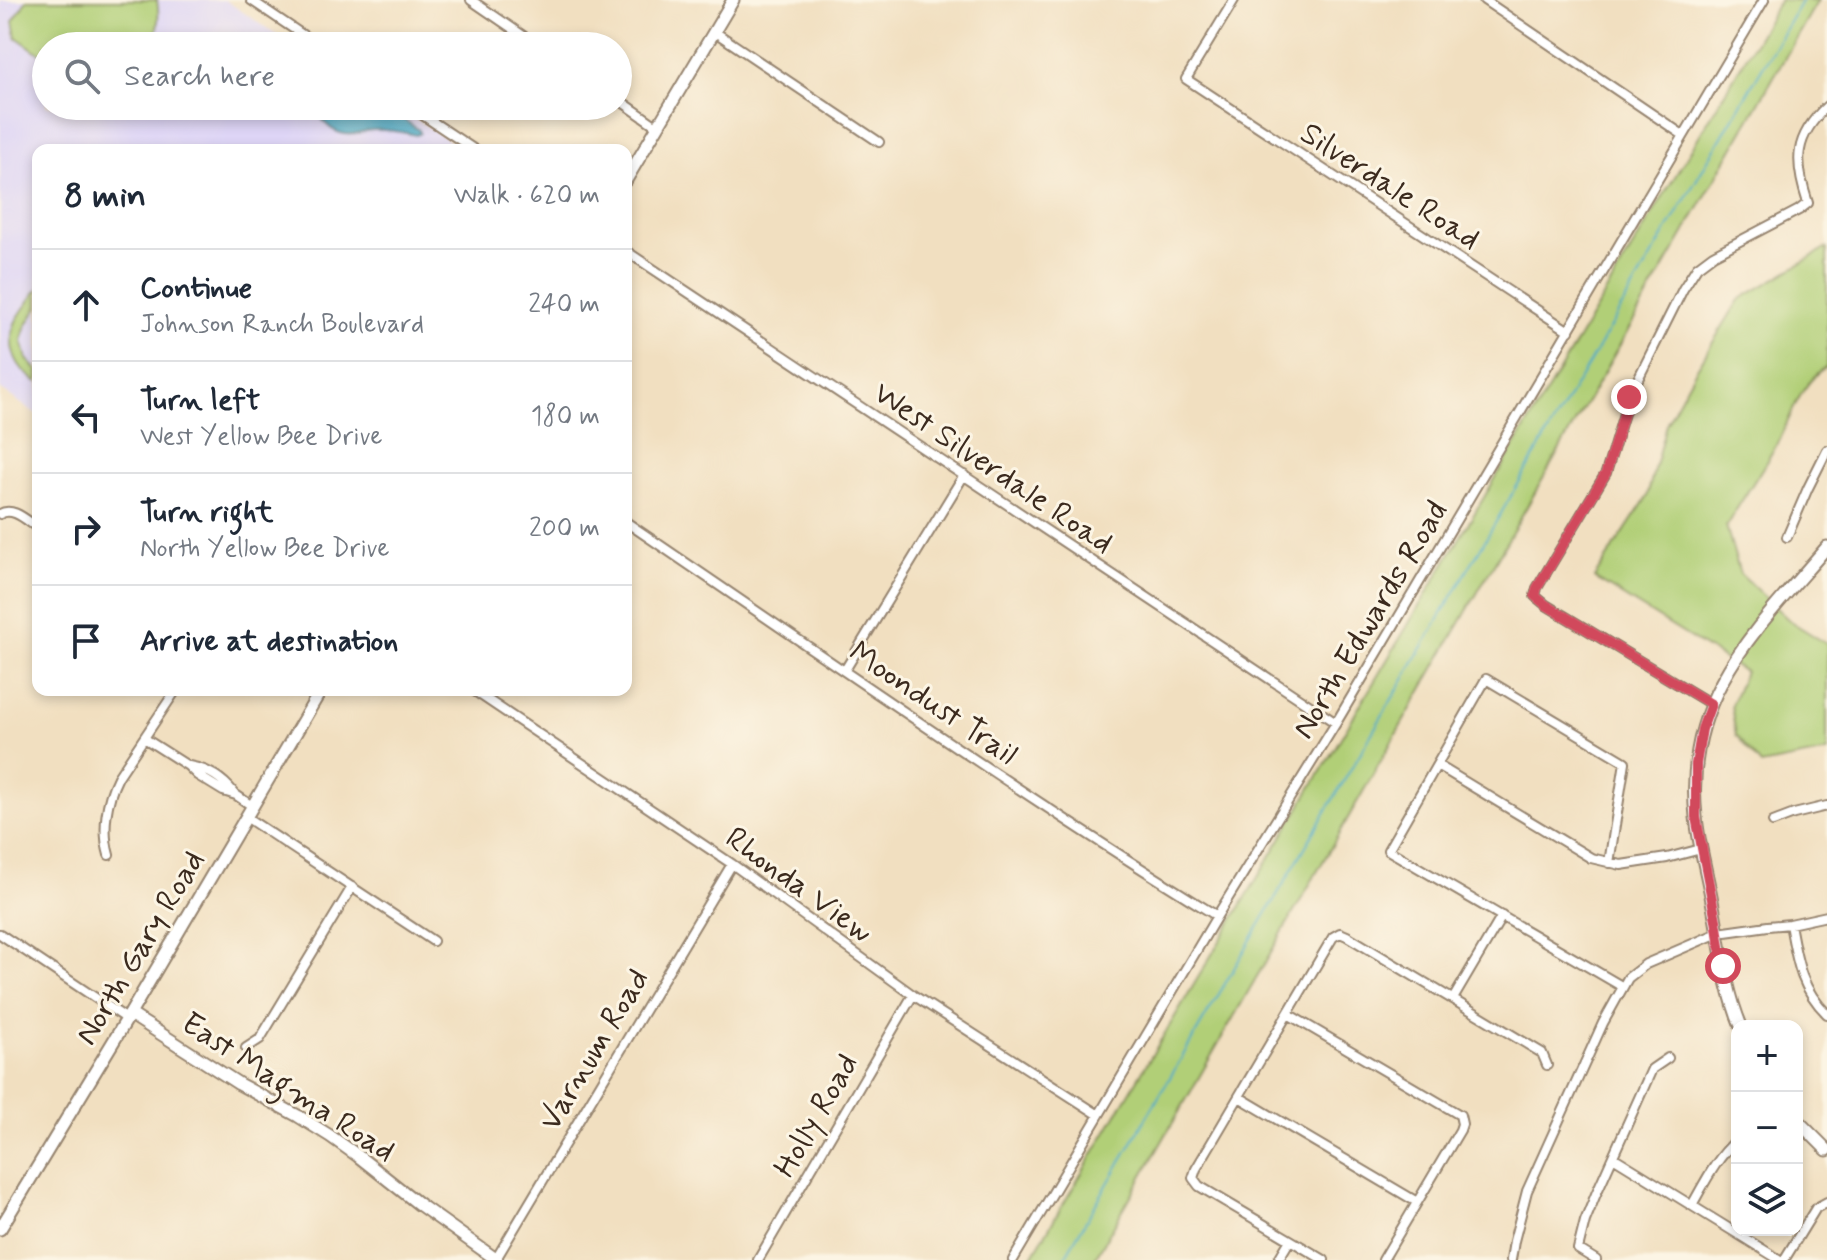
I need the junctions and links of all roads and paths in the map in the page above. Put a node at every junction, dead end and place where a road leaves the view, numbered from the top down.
1 (251, 0) edge
2 (471, 0) edge
3 (733, 0) edge
4 (1234, 0) edge
5 (1484, 0) edge
6 (1764, 0) edge
7 (298, 32) edge
8 (518, 32) edge
9 (715, 32) junction
10 (1827, 106) edge
11 (632, 109) edge
12 (430, 120) edge
13 (658, 127) junction
14 (1683, 135) junction
15 (879, 142) dead end
16 (466, 144) edge
17 (632, 170) edge
18 (632, 255) edge
19 (1569, 331) junction
20 (1827, 450) edge
21 (964, 475) junction
22 (0, 514) edge
23 (32, 524) edge
24 (632, 526) edge
25 (1787, 537) dead end
26 (1827, 547) edge
27 (845, 670) junction
28 (172, 696) edge
29 (317, 696) edge
30 (482, 696) edge
31 (1711, 704) junction
32 (1336, 723) junction
33 (144, 738) junction
34 (1437, 765) junction
35 (1827, 806) edge
36 (249, 811) junction
37 (1773, 822) dead end
38 (1701, 849) junction
39 (109, 855) dead end
40 (1609, 863) junction
41 (732, 864) junction
42 (352, 887) junction
43 (1217, 916) junction
44 (1502, 916) junction
45 (1827, 916) edge
46 (1790, 924) junction
47 (1718, 933) junction
48 (0, 934) edge
49 (433, 941) dead end
50 (1623, 987) junction
51 (913, 995) junction
52 (1453, 999) junction
53 (1288, 1014) junction
54 (1827, 1014) edge
55 (128, 1017) junction
56 (1739, 1020) edge
57 (246, 1048) dead end
58 (1668, 1058) dead end
59 (1547, 1065) dead end
60 (1239, 1097) junction
61 (1099, 1115) junction
62 (1803, 1126) edge
63 (1731, 1145) edge
64 (1827, 1150) edge
65 (1613, 1157) junction
66 (1417, 1202) junction
67 (1827, 1202) edge
68 (1692, 1205) junction
69 (0, 1229) edge
70 (1290, 1240) junction
71 (491, 1258) edge
72 (758, 1260) edge
73 (1013, 1260) edge
74 (1278, 1260) edge
75 (1324, 1260) edge
76 (1383, 1260) edge
77 (1511, 1260) edge
78 (1596, 1260) edge
79 (1782, 1260) edge

1 - 7 street
2 - 8 street
3 - 9 street
4 - 19 street, Silverdale Road
5 - 14 street
6 - 14 street, North Edwards Road
9 - 13 street
9 - 15 street
10 - 31 street
11 - 13 street
12 - 16 street
13 - 17 street
14 - 19 street, North Edwards Road
18 - 21 street, West Silverdale Road
19 - 32 street, North Edwards Road
20 - 25 street
21 - 27 street
21 - 32 street, West Silverdale Road
22 - 23 street
24 - 27 street, Moondust Trail
26 - 31 street
27 - 43 street, Moondust Trail
28 - 33 street
29 - 36 street, North Gary Road
30 - 41 street, Rhonda View
31 - 38 street
32 - 43 street, North Edwards Road
33 - 36 street
33 - 39 street
34 - 40 street
34 - 40 street
34 - 44 street
35 - 37 street
36 - 42 street
36 - 55 street, North Gary Road
38 - 40 street
38 - 47 street
41 - 51 street, Rhonda View
41 - 71 street, Varnum Road
42 - 49 street
42 - 57 street
43 - 61 street, North Edwards Road
44 - 50 street
44 - 52 street
45 - 46 street
46 - 47 street
46 - 54 street
47 - 50 street
47 - 56 street
48 - 55 street
50 - 77 street
51 - 61 street, Rhonda View
51 - 72 street, Holly Road
52 - 53 street
52 - 59 street
53 - 60 street
53 - 66 street
55 - 69 street, North Gary Road
55 - 71 street, East Magma Road
58 - 65 street
60 - 66 street
60 - 70 street
61 - 73 street, North Edwards Road
62 - 64 street
63 - 68 street
65 - 68 street
65 - 78 street
66 - 76 street
67 - 79 street
68 - 79 street
70 - 74 street
70 - 75 street

